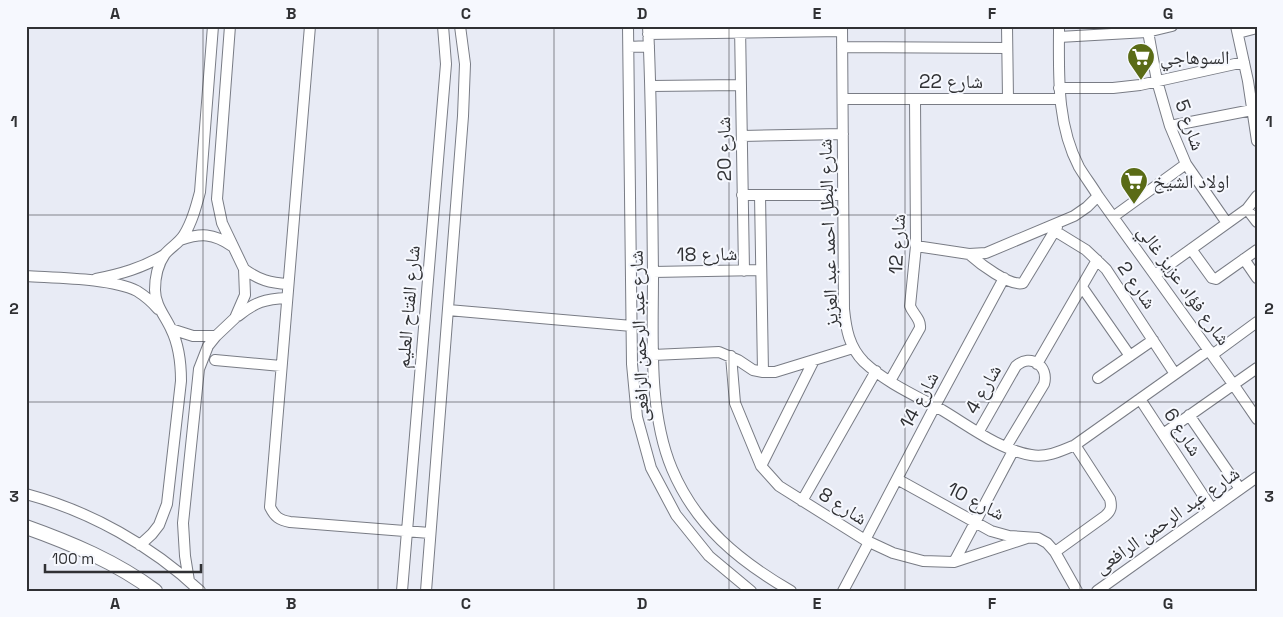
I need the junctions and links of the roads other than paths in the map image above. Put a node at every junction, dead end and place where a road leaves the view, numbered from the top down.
1 (213, 26) edge
2 (230, 26) edge
3 (310, 26) edge
4 (443, 26) edge
5 (460, 26) edge
6 (628, 26) edge
7 (1007, 26) edge
8 (1172, 26) edge
9 (1257, 28) edge
10 (842, 29) edge
11 (1147, 29) edge
12 (648, 30) edge
13 (740, 30) edge
14 (1237, 30) edge
15 (1059, 32) edge
16 (649, 46) junction
17 (842, 46) junction
18 (629, 47) junction
19 (1007, 48) junction
20 (1244, 62) junction
21 (1253, 80) edge
22 (1157, 81) junction
23 (741, 85) junction
24 (651, 86) junction
25 (1059, 94) junction
26 (843, 99) junction
27 (915, 99) junction
28 (1008, 99) junction
29 (1252, 110) junction
30 (1170, 126) junction
31 (843, 134) junction
32 (742, 136) junction
33 (1257, 141) edge
34 (1186, 164) junction
35 (742, 195) junction
36 (760, 195) junction
37 (843, 195) junction
38 (1098, 196) junction
39 (1257, 196) edge
40 (1246, 209) junction
41 (1114, 217) junction
42 (1257, 222) edge
43 (1227, 223) junction
44 (1057, 227) junction
45 (180, 240) junction
46 (232, 246) junction
47 (916, 246) junction
48 (1191, 249) junction
49 (1257, 250) edge
50 (165, 254) junction
51 (969, 254) junction
52 (1244, 259) junction
53 (1097, 260) junction
54 (244, 269) junction
55 (761, 270) junction
56 (744, 271) junction
57 (652, 272) junction
58 (1155, 275) junction
59 (26, 276) edge
60 (1004, 278) junction
61 (1257, 278) edge
62 (88, 280) junction
63 (288, 284) junction
64 (1082, 287) junction
65 (287, 298) junction
66 (448, 310) junction
67 (160, 311) junction
68 (235, 318) junction
69 (1257, 322) edge
70 (632, 326) junction
71 (171, 328) junction
72 (216, 336) junction
73 (1153, 340) junction
74 (853, 348) junction
75 (1210, 352) junction
76 (653, 355) junction
77 (730, 356) junction
78 (1130, 356) junction
79 (214, 360) dead end
80 (814, 360) junction
81 (1037, 364) junction
82 (281, 366) junction
83 (1257, 368) edge
84 (876, 371) junction
85 (763, 372) junction
86 (1175, 374) junction
87 (1098, 378) dead end
88 (890, 380) junction
89 (1234, 384) junction
90 (1140, 398) junction
91 (935, 406) junction
92 (1189, 415) junction
93 (1257, 419) edge
94 (979, 432) junction
95 (1163, 434) junction
96 (1075, 445) junction
97 (1010, 449) junction
98 (761, 466) junction
99 (1257, 477) edge
100 (897, 479) junction
101 (1240, 489) junction
102 (26, 494) edge
103 (802, 501) junction
104 (1212, 509) junction
105 (975, 523) junction
106 (26, 527) edge
107 (407, 531) junction
108 (430, 533) junction
109 (1027, 538) junction
110 (867, 541) junction
111 (140, 545) junction
112 (1055, 552) junction
113 (954, 562) junction
114 (190, 581) junction
115 (155, 591) edge
116 (200, 591) edge
117 (402, 591) edge
118 (426, 591) edge
119 (750, 591) edge
120 (791, 591) edge
121 (843, 591) edge
122 (1077, 591) edge
123 (1097, 591) edge

1 - 45 street
2 - 46 street
3 - 63 street
4 - 107 street, شارع الفتاح العليم
5 - 66 street
6 - 18 street, شارع عبد الرحمن الرافعى
7 - 19 street
8 - 11 street
9 - 14 street
10 - 13 street
10 - 17 street, شارع البطل احمد عبد العزيز
11 - 15 street
11 - 22 street, شارع 5
12 - 13 street
12 - 16 street, شارع عبد الرحمن الرافعى
13 - 23 street, شارع 20
14 - 20 street
15 - 25 street, شارع فؤاد عزيز غالي
16 - 18 street
16 - 24 street, شارع عبد الرحمن الرافعى
17 - 19 street
17 - 26 street, شارع البطل احمد عبد العزيز
18 - 70 street, شارع عبد الرحمن الرافعى
19 - 28 street
20 - 21 street
20 - 22 street, شارع 22
21 - 29 street
22 - 25 street, شارع 22
22 - 30 street, شارع 5
23 - 24 street
23 - 32 street, شارع 20
24 - 57 street, شارع عبد الرحمن الرافعى
25 - 28 street, شارع 22
25 - 38 street, شارع فؤاد عزيز غالي
26 - 27 street, شارع 22
26 - 31 street, شارع البطل احمد عبد العزيز
27 - 28 street, شارع 22
27 - 47 street, شارع 12
29 - 30 street
29 - 33 street
30 - 34 street, شارع 5
31 - 32 street
31 - 37 street, شارع البطل احمد عبد العزيز
32 - 35 street, شارع 20
34 - 41 street
34 - 43 street, شارع 5
35 - 36 street
35 - 56 street, شارع 20
36 - 37 street
36 - 55 street, شارع 20
37 - 74 street, شارع البطل احمد عبد العزيز
38 - 41 street, شارع فؤاد عزيز غالي
38 - 44 street
39 - 40 street
40 - 42 street
40 - 43 street
41 - 58 street, شارع فؤاد عزيز غالي
43 - 48 street
44 - 51 street
44 - 53 street, شارع 2
44 - 60 street
45 - 46 street
45 - 50 street
46 - 54 street
47 - 51 street
47 - 88 street, شارع 12
48 - 52 street
48 - 58 street
49 - 52 street
50 - 62 street
50 - 67 street
51 - 60 street
52 - 61 street
53 - 64 street
53 - 73 street, شارع 2
54 - 63 street
54 - 68 street
55 - 56 street, شارع 18
55 - 85 street, شارع 20
56 - 57 street, شارع 18
57 - 76 street, شارع عبد الرحمن الرافعى
58 - 75 street, شارع فؤاد عزيز غالي
59 - 62 street
60 - 91 street, شارع 14
62 - 67 street
63 - 65 street
64 - 78 street
64 - 81 street
65 - 68 street
65 - 82 street
66 - 70 street
66 - 108 street
67 - 71 street
68 - 72 street
69 - 75 street, شارع البطل احمد عبد العزيز
70 - 119 street, شارع عبد الرحمن الرافعى
71 - 72 street
71 - 111 street
72 - 114 street
73 - 78 street
73 - 86 street, شارع 2
74 - 80 street
74 - 84 street, شارع البطل احمد عبد العزيز
75 - 86 street, شارع البطل احمد عبد العزيز
75 - 89 street, شارع فؤاد عزيز غالي
76 - 77 street
76 - 120 street, شارع عبد الرحمن الرافعى
77 - 85 street
77 - 98 street, شارع 8
78 - 87 street
79 - 82 street
80 - 85 street
80 - 98 street
81 - 94 street, شارع 4
81 - 97 street
82 - 107 street
83 - 89 street
84 - 88 street, شارع البطل احمد عبد العزيز
84 - 103 street
86 - 90 street, شارع البطل احمد عبد العزيز
88 - 91 street, شارع البطل احمد عبد العزيز
89 - 92 street
89 - 93 street, شارع فؤاد عزيز غالي
90 - 95 street, شارع 6
90 - 96 street, شارع البطل احمد عبد العزيز
91 - 94 street, شارع البطل احمد عبد العزيز
91 - 100 street, شارع 14
92 - 95 street
92 - 101 street
94 - 97 street, شارع البطل احمد عبد العزيز
95 - 104 street, شارع 6
96 - 97 street, شارع البطل احمد عبد العزيز
96 - 112 street
97 - 105 street
98 - 103 street, شارع 8
99 - 101 street, شارع عبد الرحمن الرافعى
100 - 105 street, شارع 10
100 - 110 street, شارع 14
101 - 104 street, شارع عبد الرحمن الرافعى
102 - 111 street
103 - 110 street, شارع 8
104 - 123 street, شارع عبد الرحمن الرافعى
105 - 109 street, شارع 10
105 - 113 street
106 - 115 street
107 - 108 street
107 - 117 street, شارع الفتاح العليم
108 - 118 street
109 - 112 street, شارع 10
109 - 113 street, شارع 8
110 - 113 street, شارع 8
110 - 121 street, شارع 14
111 - 114 street
112 - 122 street, شارع 10
114 - 116 street

